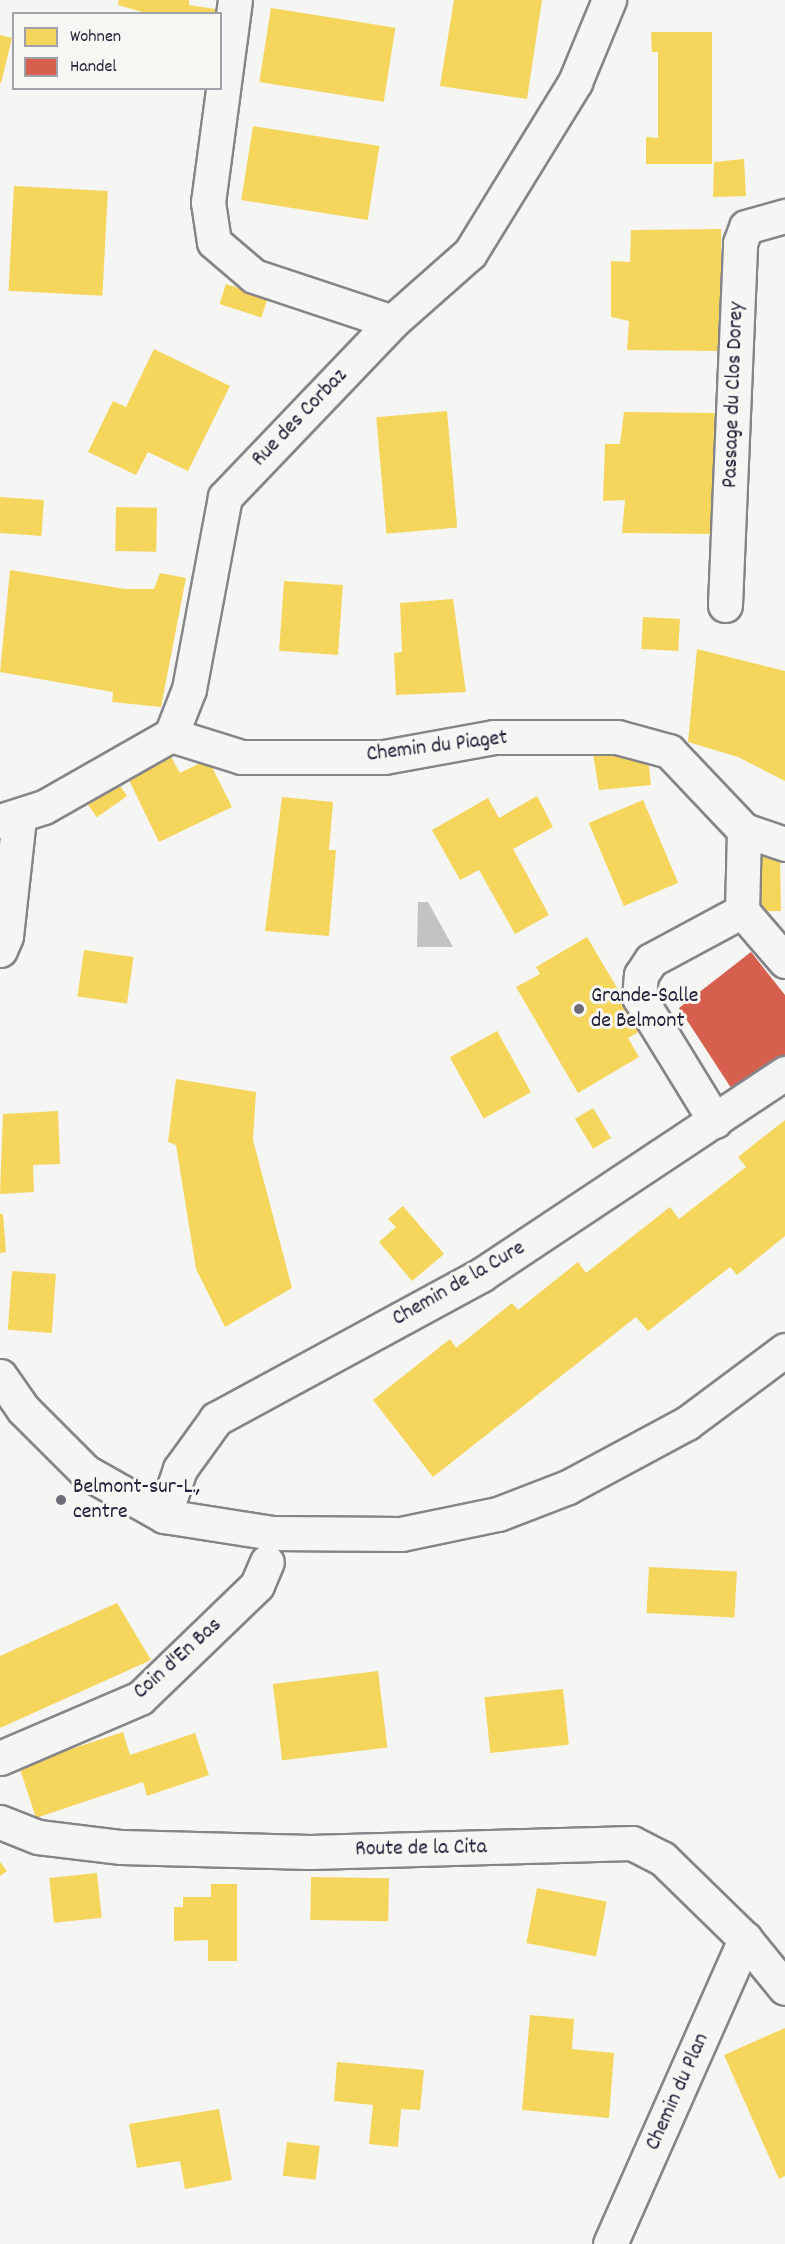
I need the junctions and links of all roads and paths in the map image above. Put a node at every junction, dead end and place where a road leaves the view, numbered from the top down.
1 (235, 0) edge
2 (609, 0) edge
3 (785, 216) edge
4 (392, 322) junction
5 (725, 605) dead end
6 (171, 735) junction
7 (10, 820) edge
8 (744, 830) junction
9 (785, 844) edge
10 (742, 911) junction
11 (0, 950) edge
12 (785, 961) edge
13 (785, 1072) edge
14 (715, 1121) junction
15 (785, 1350) edge
16 (0, 1376) edge
17 (164, 1516) junction
18 (267, 1562) dead end
19 (0, 1758) edge
20 (0, 1822) edge
21 (746, 1939) junction
22 (785, 1988) edge
23 (610, 2244) edge

1 - 4 street
2 - 4 street, Rue des Corbaz
3 - 5 street, Passage du Clos Dorey
4 - 6 street, Rue des Corbaz
6 - 7 street
6 - 8 street, Chemin du Piaget
7 - 11 street
8 - 9 street
8 - 10 street
10 - 12 street
10 - 14 street
13 - 14 street, Chemin de la Cure
14 - 17 street, Chemin de la Cure
15 - 17 street
16 - 17 street
18 - 19 street, Coin d'En Bas
20 - 21 street, Route de la Cita
21 - 22 street, Route de la Cita
21 - 23 street, Chemin du Plan

